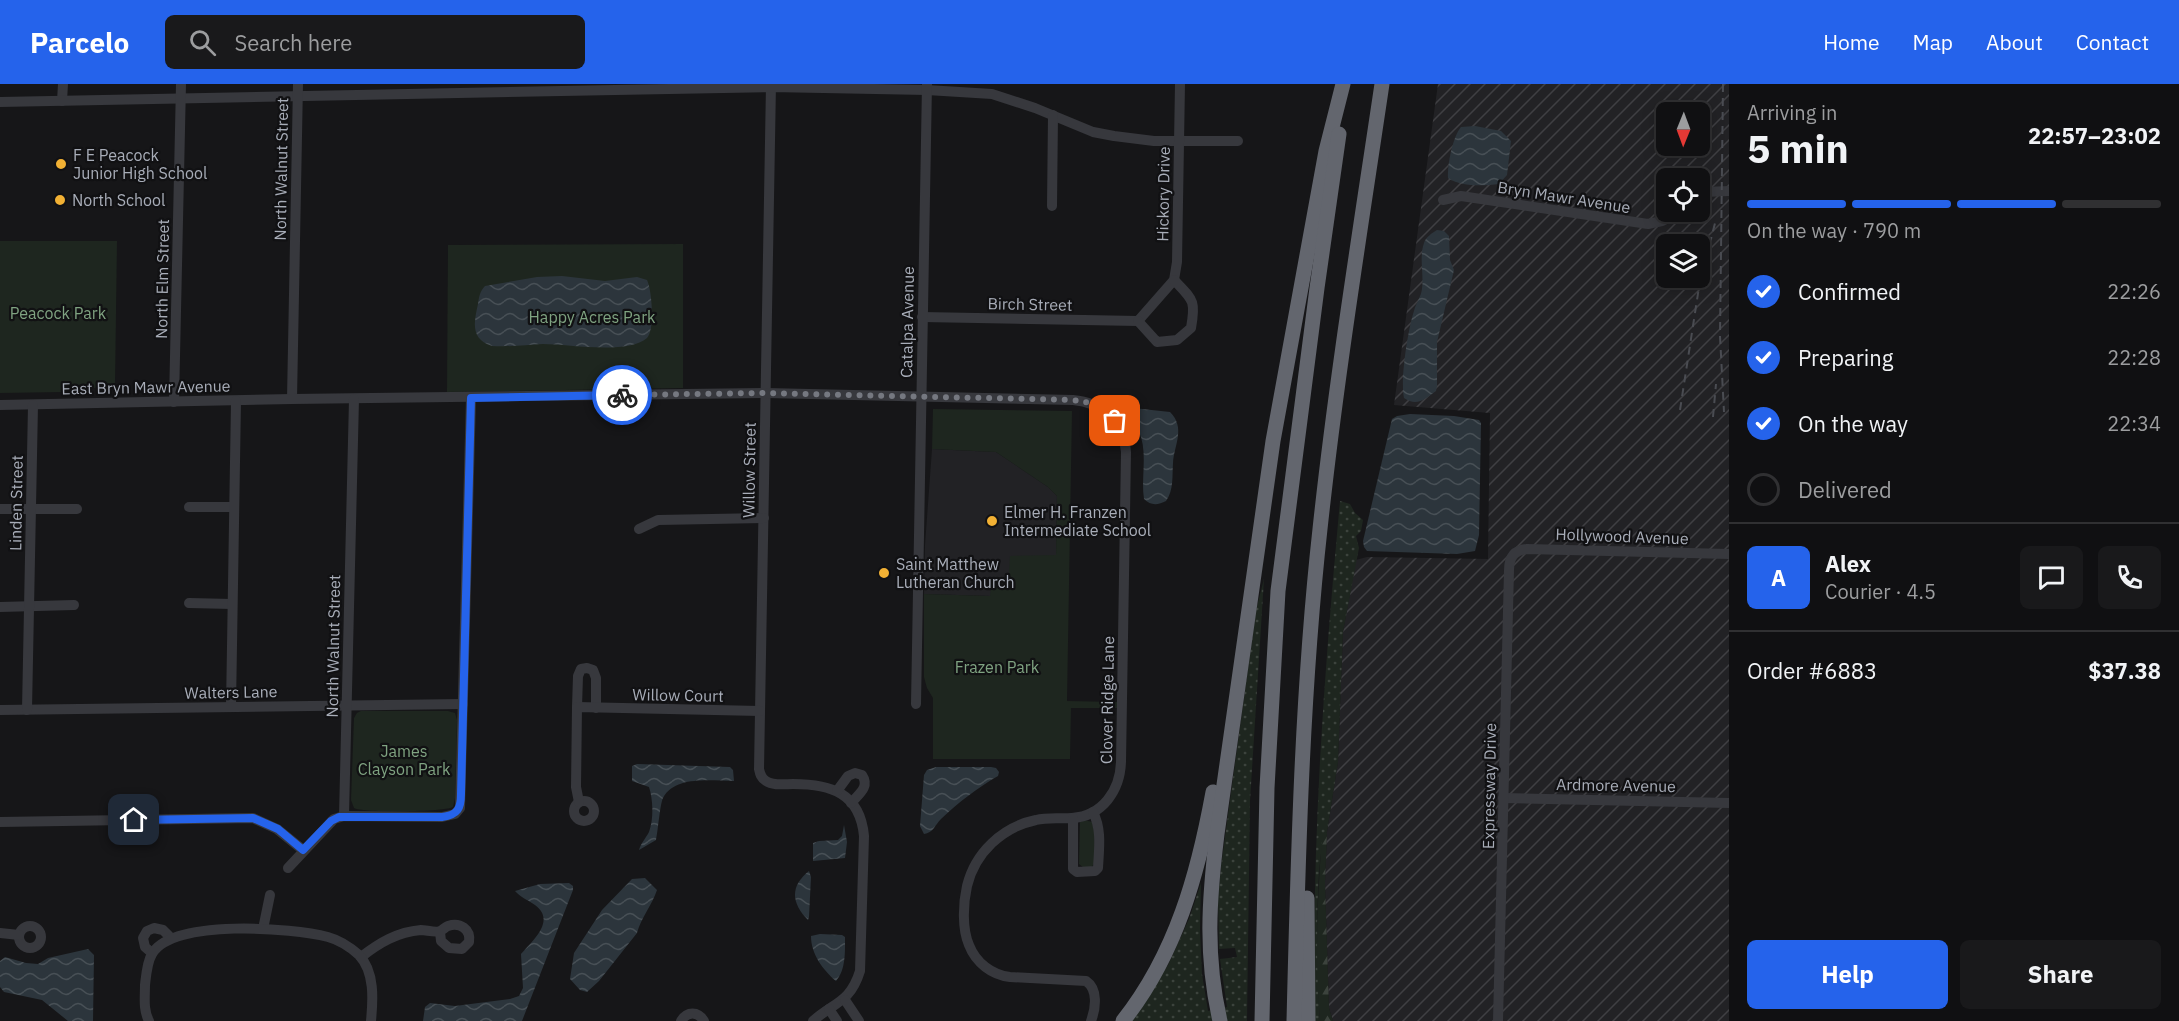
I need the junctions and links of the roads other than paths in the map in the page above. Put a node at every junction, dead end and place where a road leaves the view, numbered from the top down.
1 (63, 84) edge
2 (181, 84) edge
3 (1180, 84) edge
4 (1345, 84) edge
5 (1382, 84) edge
6 (771, 86) edge
7 (606, 87) edge
8 (927, 87) edge
9 (443, 89) edge
10 (298, 90) edge
11 (180, 97) junction
12 (62, 100) junction
13 (0, 102) edge
14 (1053, 115) junction
15 (1179, 141) junction
16 (1238, 141) dead end
17 (1710, 191) edge
18 (1729, 191) edge
19 (1443, 200) dead end
20 (1052, 206) dead end
21 (1657, 222) edge
22 (1174, 280) junction
23 (922, 317) junction
24 (1138, 321) junction
25 (766, 393) junction
26 (922, 396) junction
27 (471, 398) junction
28 (292, 399) junction
29 (354, 399) junction
30 (236, 401) junction
31 (174, 402) junction
32 (0, 405) edge
33 (33, 405) junction
34 (189, 507) dead end
35 (234, 507) junction
36 (77, 508) dead end
37 (0, 509) edge
38 (31, 509) junction
39 (764, 518) junction
40 (639, 529) dead end
41 (1515, 553) joint
42 (1729, 554) edge
43 (189, 603) dead end
44 (232, 604) junction
45 (29, 605) junction
46 (74, 605) dead end
47 (0, 607) edge
48 (1244, 648) junction
49 (463, 704) junction
50 (916, 704) dead end
51 (347, 705) junction
52 (231, 707) junction
53 (578, 707) junction
54 (596, 708) junction
55 (0, 710) edge
56 (27, 710) junction
57 (760, 711) junction
58 (1303, 781) junction
59 (837, 791) junction
60 (1503, 798) junction
61 (579, 802) dead end
62 (852, 803) junction
63 (1729, 803) edge
64 (1093, 812) junction
65 (344, 816) junction
66 (1073, 818) junction
67 (0, 822) edge
68 (303, 850) junction
69 (288, 868) dead end
70 (270, 895) dead end
71 (263, 929) junction
72 (440, 932) dead end
73 (0, 933) edge
74 (19, 935) dead end
75 (171, 938) junction
76 (152, 953) junction
77 (361, 957) junction
78 (1163, 957) junction
79 (845, 1000) junction
80 (829, 1009) junction
81 (1219, 1015) edge
82 (146, 1019) edge
83 (371, 1021) edge
84 (681, 1021) edge
85 (704, 1021) edge
86 (813, 1021) edge
87 (837, 1021) edge
88 (859, 1021) edge
89 (1091, 1021) edge
90 (1115, 1021) edge
91 (1123, 1021) edge
92 (1262, 1021) edge
93 (1294, 1021) edge
94 (1308, 1021) edge
95 (1498, 1021) edge

1 - 12 street
2 - 11 street, North Elm Street
3 - 15 street, Hickory Drive
4 - 48 highway
4 - 92 highway
5 - 58 highway
6 - 7 street
6 - 8 street
6 - 25 street, Willow Street
7 - 9 street
8 - 14 street
8 - 23 street, Catalpa Avenue
9 - 10 street
10 - 11 street
10 - 28 street, North Walnut Street
11 - 12 street
11 - 31 street, North Elm Street
12 - 13 street
14 - 15 street
14 - 20 street
15 - 16 street
15 - 22 street, Hickory Drive
17 - 18 street
19 - 21 street, Bryn Mawr Avenue
22 - 24 street
22 - 24 street
23 - 24 street, Birch Street
23 - 26 street, Catalpa Avenue
25 - 26 street, Clover Ridge Lane
25 - 27 street, Clover Ridge Lane
25 - 39 street, Willow Street
26 - 50 street, Catalpa Avenue
26 - 64 street, Clover Ridge Lane
27 - 29 street, East Bryn Mawr Avenue
27 - 49 street
28 - 29 street, East Bryn Mawr Avenue
28 - 30 street, East Bryn Mawr Avenue
29 - 51 street, North Walnut Street
30 - 31 street, East Bryn Mawr Avenue
30 - 35 street
31 - 33 street, East Bryn Mawr Avenue
32 - 33 street, East Bryn Mawr Avenue
33 - 38 street, Linden Street
34 - 35 street
35 - 44 street
36 - 38 street
37 - 38 street
38 - 45 street, Linden Street
39 - 40 street
39 - 57 street, Willow Street
41 - 42 street, Hollywood Avenue
41 - 60 street, Expressway Drive
43 - 44 street
44 - 52 street
45 - 46 street
45 - 47 street
45 - 56 street, Linden Street
48 - 78 highway
48 - 81 highway
49 - 51 street, Walters Lane
49 - 65 street
51 - 52 street, Walters Lane
51 - 65 street, North Walnut Street
52 - 56 street, Walters Lane
53 - 54 street, Willow Court
53 - 54 street
53 - 61 street
54 - 57 street, Willow Court
55 - 56 street, Walters Lane
57 - 59 street, Willow Street
58 - 93 highway
58 - 94 highway
59 - 62 street, Willow Street
59 - 62 street
60 - 63 street, Ardmore Avenue
60 - 95 street, Expressway Drive
62 - 79 street, Willow Street
64 - 66 street, Clover Ridge Lane
64 - 66 street
65 - 68 street
66 - 89 street, Clover Ridge Lane
67 - 68 street
68 - 69 street
70 - 71 street
71 - 75 street
71 - 77 street
72 - 77 street
73 - 74 street
75 - 76 street
75 - 76 street
76 - 82 street
77 - 83 street
78 - 90 highway
78 - 91 highway
79 - 80 street
79 - 88 street
80 - 86 street
80 - 87 street
84 - 85 street

